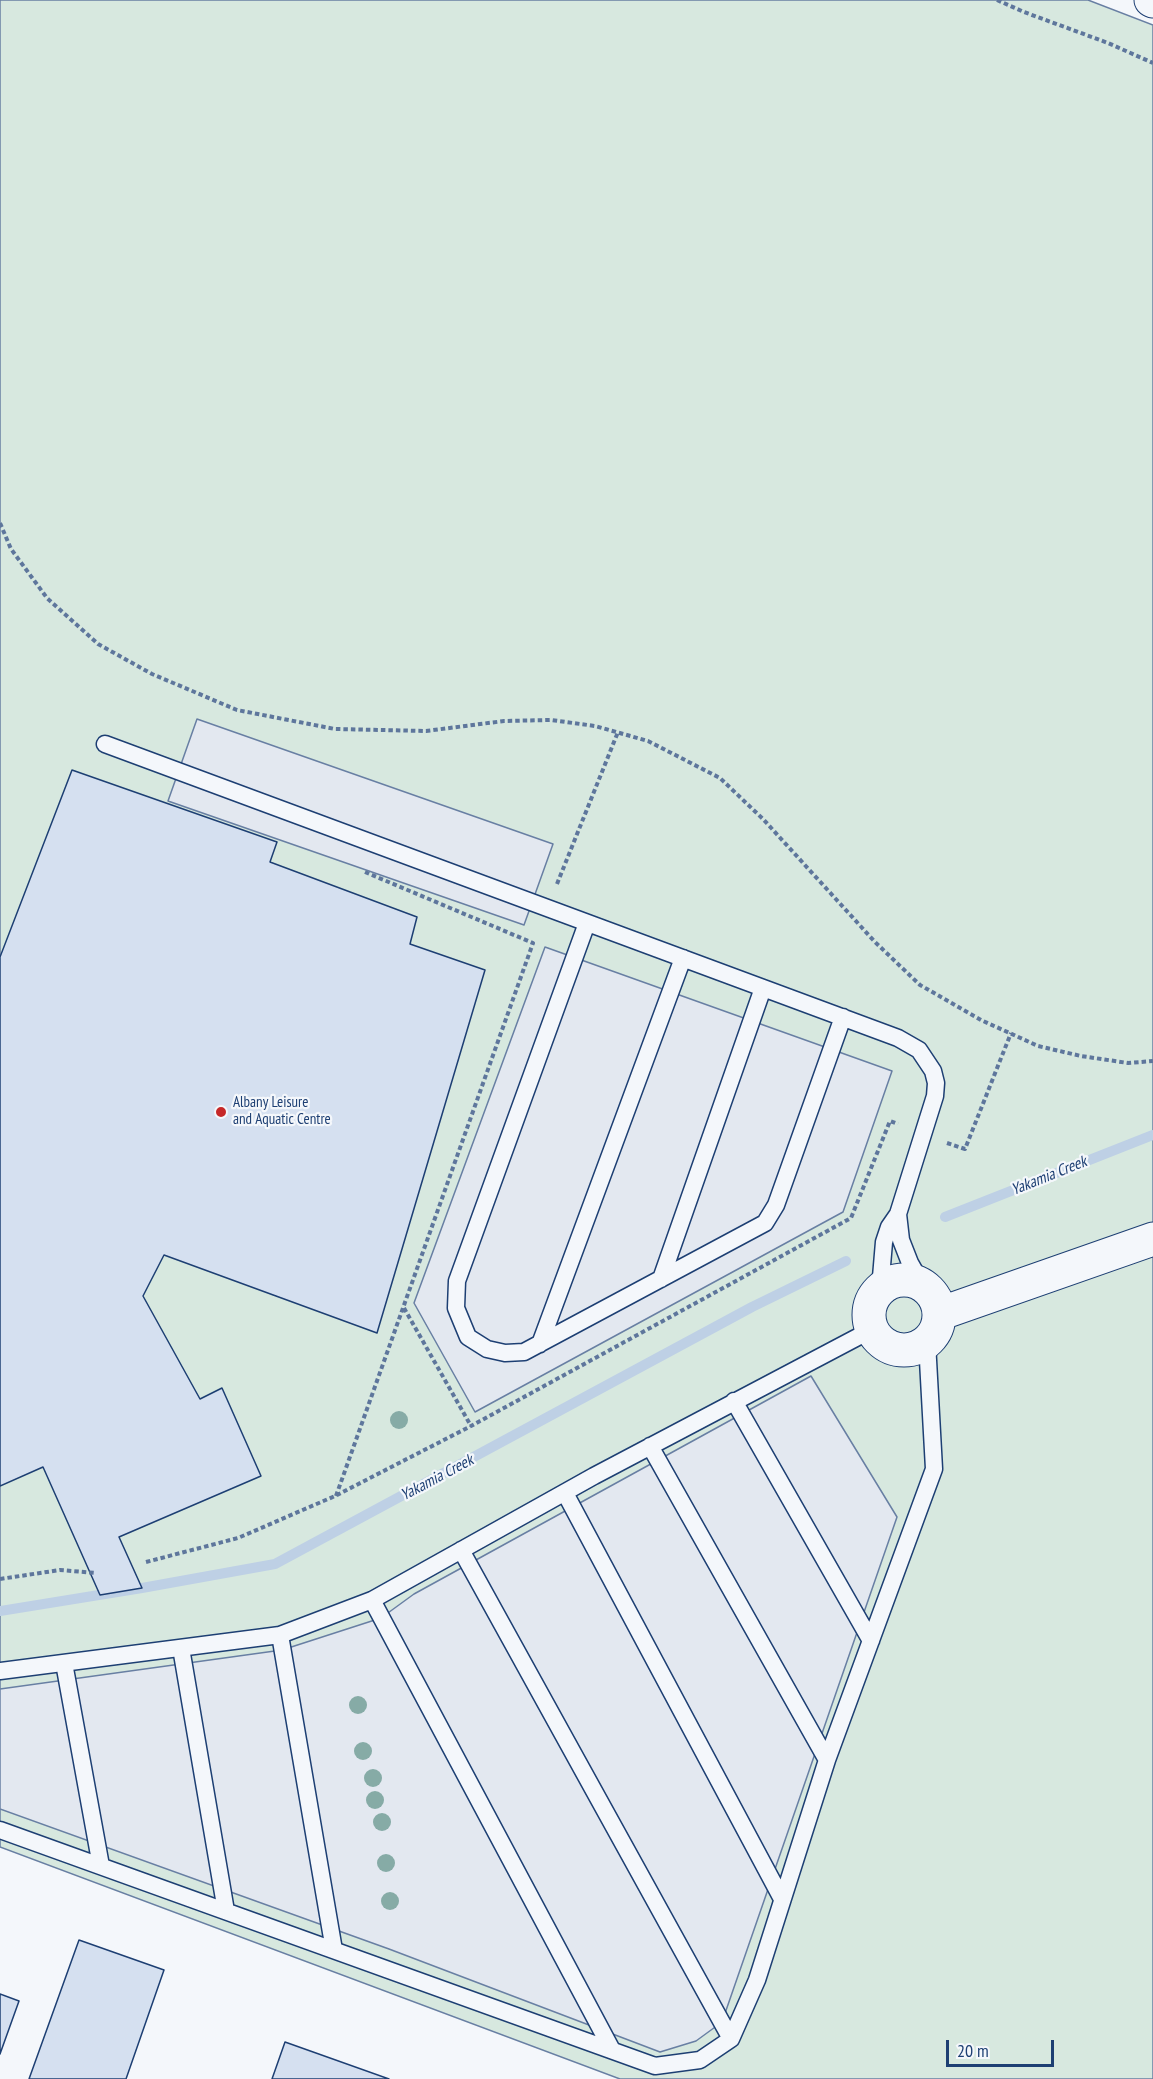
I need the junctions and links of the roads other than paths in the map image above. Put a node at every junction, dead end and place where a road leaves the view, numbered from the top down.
1 (105, 744) dead end
2 (587, 922) junction
3 (683, 958) junction
4 (763, 988) junction
5 (843, 1017) junction
6 (898, 1214) junction
7 (1153, 1239) edge
8 (661, 1279) junction
9 (923, 1286) junction
10 (880, 1289) junction
11 (933, 1328) junction
12 (871, 1330) junction
13 (540, 1344) junction
14 (734, 1401) junction
15 (650, 1446) junction
16 (564, 1493) junction
17 (461, 1550) junction
18 (372, 1600) junction
19 (280, 1635) junction
20 (871, 1641) junction
21 (181, 1648) junction
22 (64, 1663) junction
23 (0, 1671) edge
24 (827, 1760) junction
25 (0, 1830) edge
26 (101, 1866) junction
27 (782, 1899) junction
28 (226, 1911) junction
29 (334, 1950) junction
30 (731, 2039) junction
31 (612, 2050) junction

1 - 2 lane
2 - 3 lane
2 - 13 lane
3 - 4 lane
3 - 13 lane
4 - 5 lane
4 - 8 lane
5 - 6 lane
5 - 8 lane
6 - 9 lane
6 - 10 lane
7 - 11 street
8 - 13 lane
9 - 10 street
9 - 11 street
10 - 12 street
11 - 12 street
11 - 20 lane
12 - 14 lane
14 - 15 lane
14 - 20 lane
15 - 16 lane
15 - 24 lane
16 - 17 lane
16 - 27 lane
17 - 18 lane
17 - 30 lane
18 - 19 lane
18 - 31 lane
19 - 21 lane
19 - 29 lane
20 - 24 lane
21 - 22 lane
21 - 28 lane
22 - 23 lane
22 - 26 lane
24 - 27 lane
25 - 26 lane
26 - 28 lane
27 - 30 lane
28 - 29 lane
29 - 31 lane
30 - 31 lane

